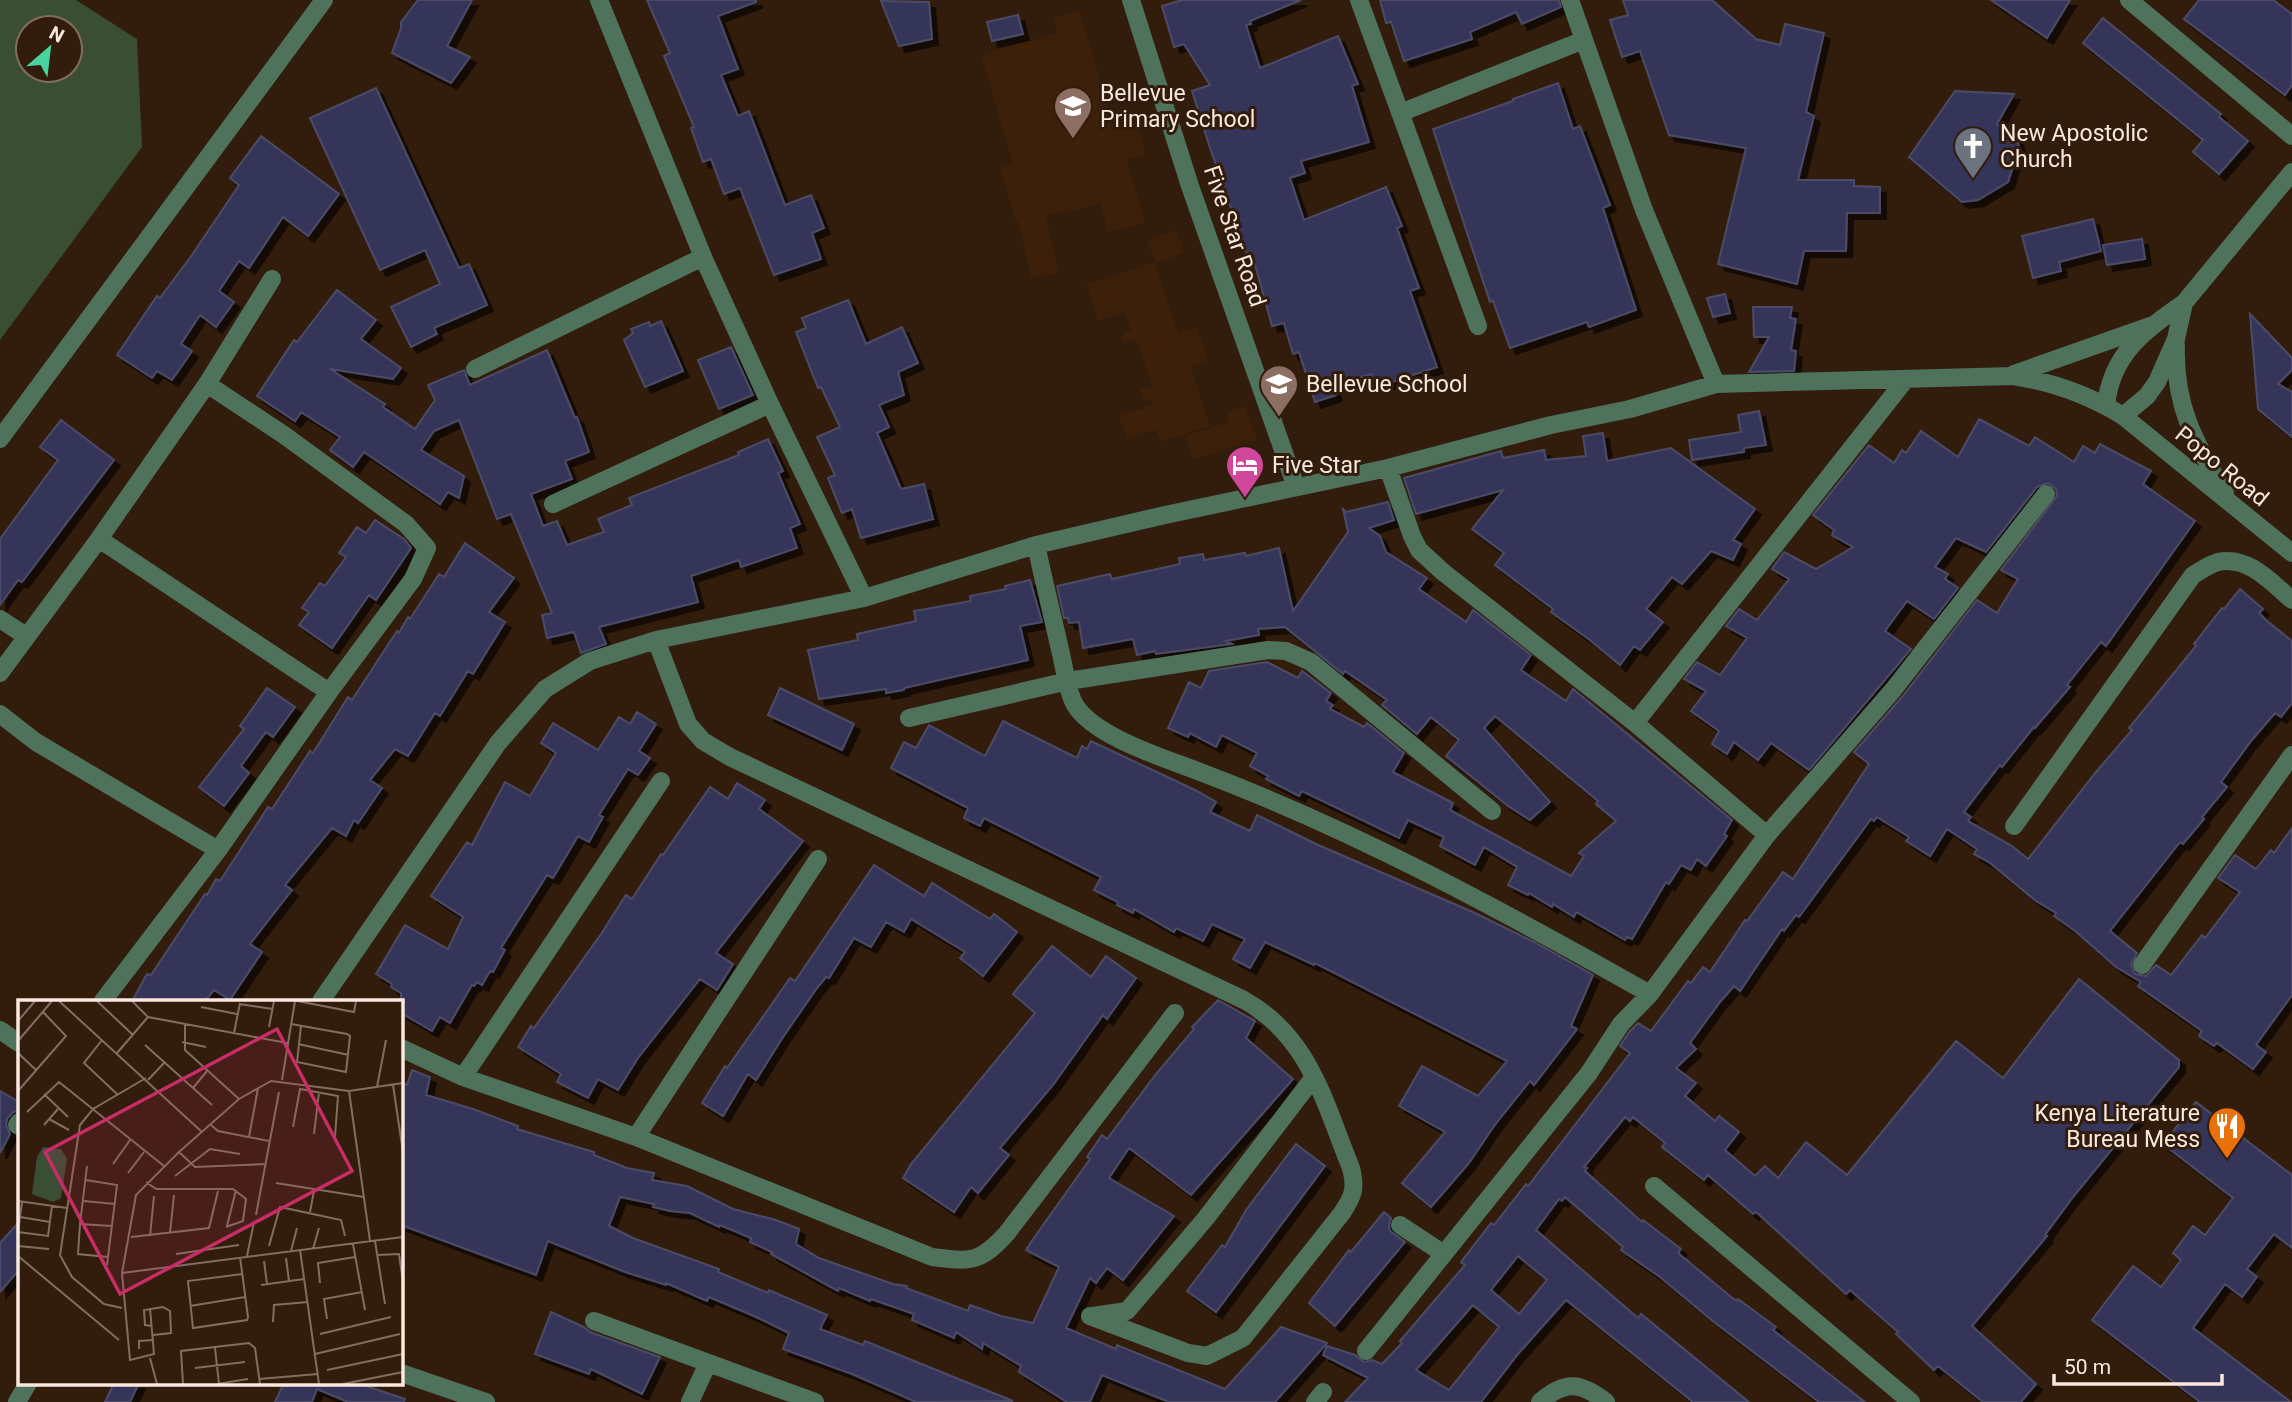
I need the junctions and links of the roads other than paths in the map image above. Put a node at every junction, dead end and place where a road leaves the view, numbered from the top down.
1 (324, 0) edge
2 (599, 0) edge
3 (1131, 0) edge
4 (1359, 0) edge
5 (1570, 0) edge
6 (2129, 0) edge
7 (1584, 40) junction
8 (1400, 113) junction
9 (2292, 136) edge
10 (2292, 172) edge
11 (703, 257) junction
12 (272, 279) dead end
13 (2184, 303) junction
14 (2153, 325) junction
15 (1478, 326) dead end
16 (2176, 340) junction
17 (475, 369) dead end
18 (2004, 377) junction
19 (1906, 379) junction
20 (206, 384) junction
21 (1716, 384) junction
22 (770, 404) junction
23 (2106, 406) junction
24 (2123, 416) junction
25 (0, 439) edge
26 (1388, 468) junction
27 (1297, 487) junction
28 (2046, 494) dead end
29 (2231, 503) junction
30 (552, 504) dead end
31 (99, 539) junction
32 (1036, 545) junction
33 (2292, 553) edge
34 (864, 598) junction
35 (2292, 600) edge
36 (0, 619) edge
37 (26, 636) junction
38 (656, 640) junction
39 (0, 673) edge
40 (1068, 681) junction
41 (329, 692) junction
42 (0, 714) edge
43 (909, 718) dead end
44 (1635, 723) junction
45 (2292, 755) edge
46 (661, 781) dead end
47 (1492, 811) dead end
48 (2014, 826) dead end
49 (1767, 835) junction
50 (218, 850) junction
51 (818, 859) dead end
52 (2142, 965) dead end
53 (1650, 994) junction
54 (104, 1000) edge
55 (322, 1000) edge
56 (1175, 1013) dead end
57 (0, 1030) edge
58 (18, 1042) edge
59 (402, 1048) edge
60 (463, 1077) junction
61 (1314, 1077) junction
62 (636, 1137) junction
63 (1654, 1186) dead end
64 (1400, 1225) dead end
65 (1444, 1254) junction
66 (594, 1321) dead end
67 (1366, 1351) dead end
68 (708, 1363) junction
69 (402, 1373) edge
70 (27, 1384) edge
71 (17, 1402) edge
72 (486, 1402) edge
73 (690, 1402) edge
74 (815, 1402) edge
75 (1540, 1402) edge
76 (1606, 1402) edge
77 (1911, 1402) edge

1 - 25 street
2 - 11 street
3 - 27 street, Five Star Road
4 - 8 street
5 - 7 street
6 - 9 street
7 - 8 street
7 - 21 street
8 - 15 street
10 - 13 street
11 - 17 street
11 - 22 street
12 - 20 street
13 - 14 street
13 - 16 street
14 - 18 street
14 - 23 street
16 - 24 street
16 - 29 street
18 - 19 street
18 - 23 street, Popo Road
19 - 21 street
19 - 44 street
20 - 31 street
20 - 41 street
21 - 26 street
22 - 30 street
22 - 34 street
23 - 24 street, Popo Road
24 - 29 street, Popo Road
26 - 27 street
26 - 44 street
27 - 32 street
28 - 49 street
29 - 33 street, Popo Road
31 - 37 street
31 - 41 street
32 - 34 street
32 - 40 street
34 - 38 street
35 - 48 street
36 - 37 street
37 - 39 street
38 - 55 street
38 - 61 street
40 - 43 street
40 - 47 street
40 - 53 street
41 - 50 street
42 - 50 street
44 - 49 street
45 - 52 street
46 - 60 street
49 - 53 street
50 - 54 street
51 - 62 street
53 - 65 street
56 - 62 street
57 - 58 street
59 - 60 street
60 - 62 street
61 - 61 street
63 - 77 street
64 - 65 street
65 - 67 street
66 - 68 street
68 - 73 street
68 - 74 street
69 - 72 street
70 - 71 street
75 - 76 street

